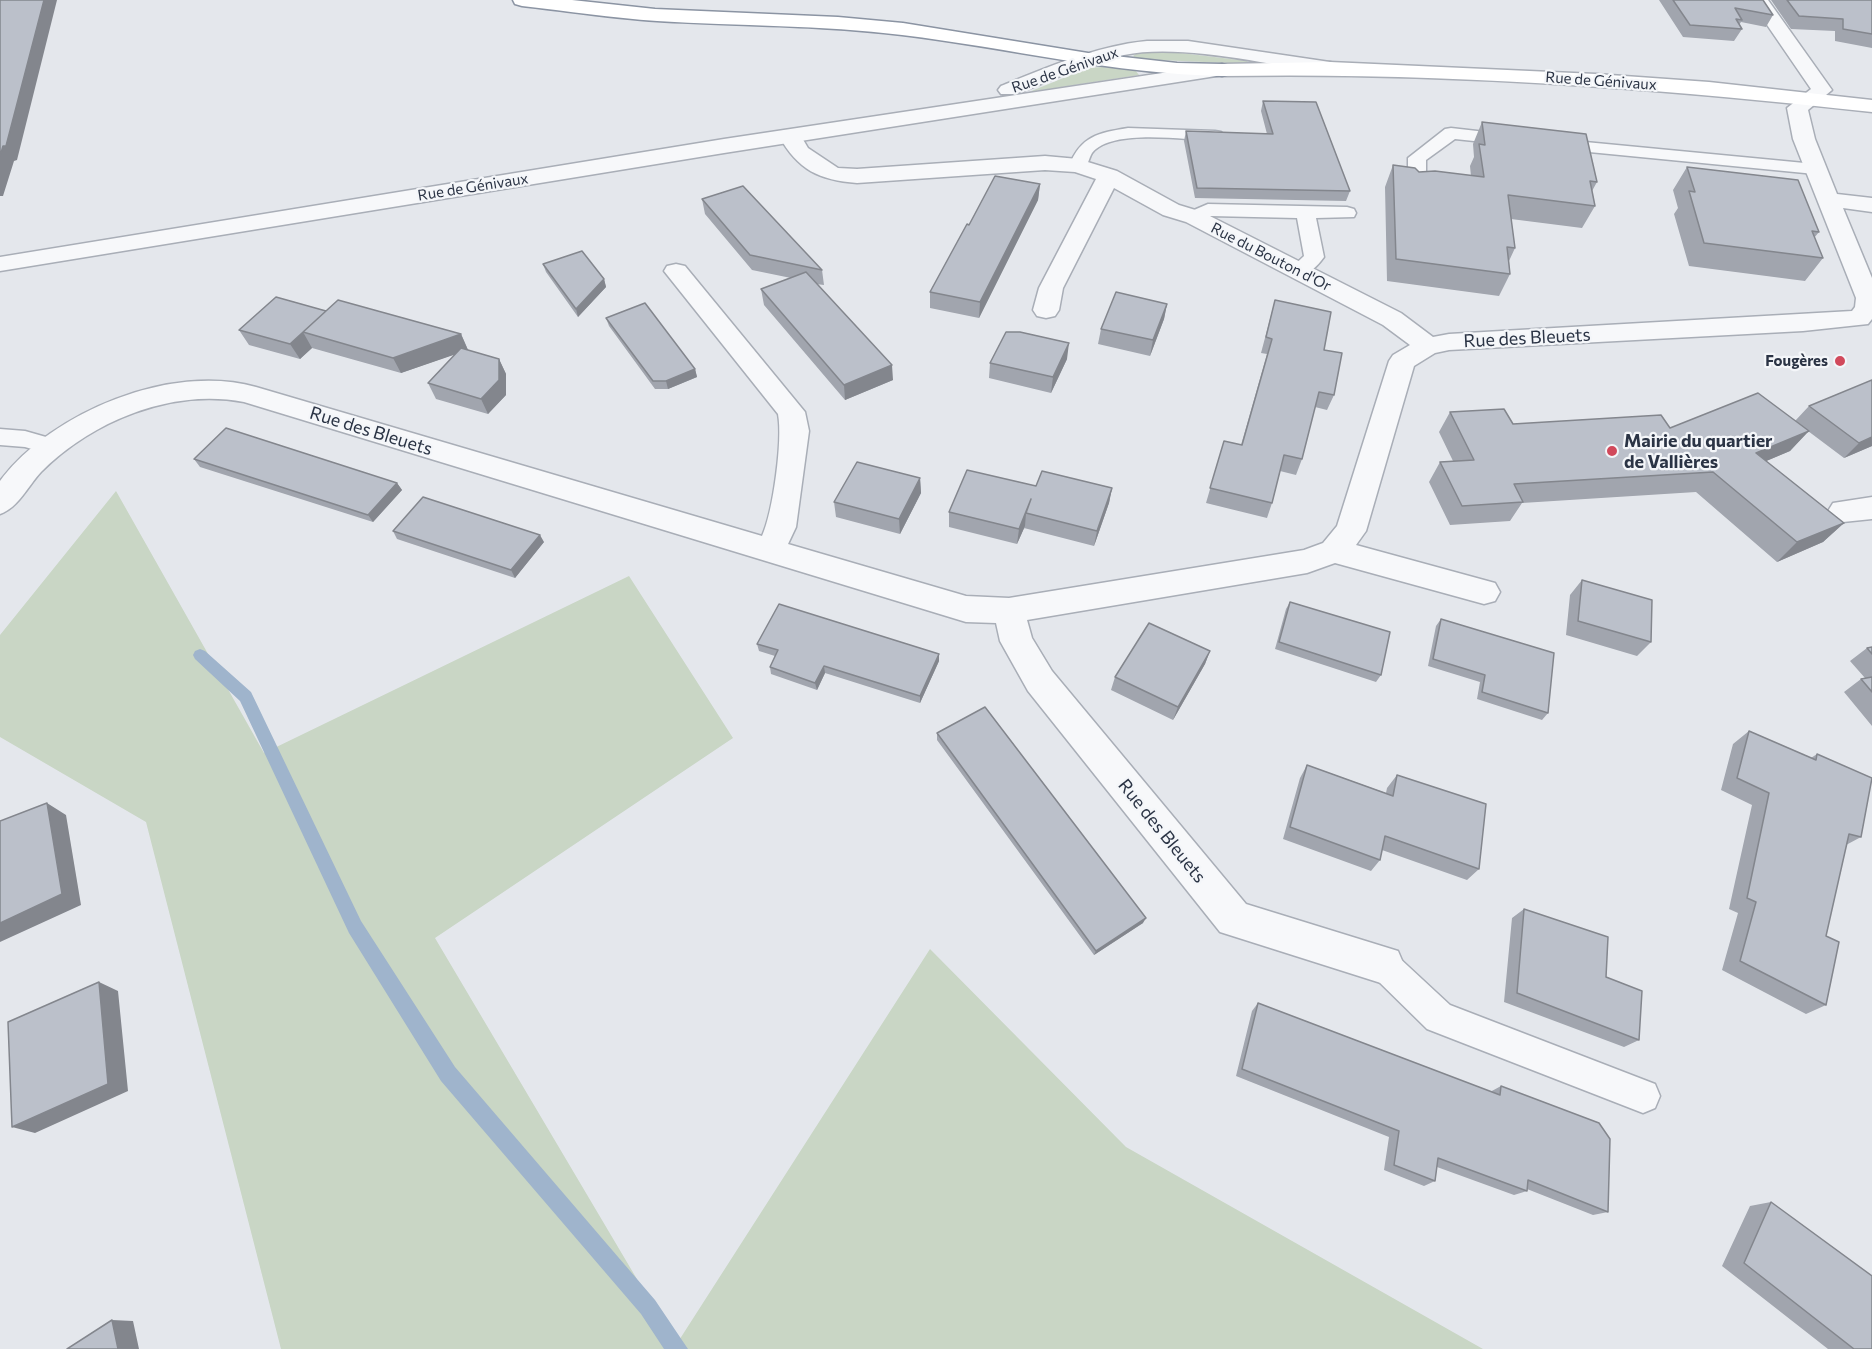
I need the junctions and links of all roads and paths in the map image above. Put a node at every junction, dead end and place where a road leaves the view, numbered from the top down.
1 (522, 0) edge
2 (1759, 0) edge
3 (1088, 59) junction
4 (1330, 68) junction
5 (1222, 70) junction
6 (1810, 99) junction
7 (1872, 106) edge
8 (945, 112) junction
9 (790, 136) junction
10 (1215, 136) edge
11 (1077, 166) junction
12 (1815, 169) junction
13 (1109, 176) junction
14 (1417, 188) edge
15 (1827, 199) junction
16 (1872, 205) edge
17 (1305, 212) junction
18 (1347, 213) dead end
19 (1194, 217) junction
20 (0, 264) edge
21 (676, 271) dead end
22 (1298, 271) junction
23 (1046, 310) dead end
24 (1865, 323) edge
25 (1428, 346) junction
26 (0, 437) edge
27 (52, 447) junction
28 (0, 503) edge
29 (1872, 508) edge
30 (1843, 511) dead end
31 (770, 550) junction
32 (1334, 551) junction
33 (1484, 592) dead end
34 (1009, 611) junction
35 (1384, 965) joint
36 (1643, 1096) dead end

1 - 3 main road
2 - 6 street
3 - 4 street, Rue de Génivaux
3 - 5 main road
3 - 8 street, Rue de Génivaux
4 - 5 main road, Rue de Génivaux
4 - 6 main road, Rue de Génivaux
5 - 8 street, Rue de Génivaux
6 - 7 main road, Rue de Génivaux
6 - 12 street
8 - 9 street, Rue de Génivaux
9 - 11 street, Rue du Bouton d'Or
9 - 20 street, Rue de Génivaux
10 - 11 lane
11 - 13 street, Rue du Bouton d'Or
12 - 14 lane
12 - 15 street
13 - 19 street, Rue du Bouton d'Or
13 - 23 street
15 - 16 street
15 - 24 street
17 - 18 lane
17 - 19 lane
17 - 22 lane
19 - 22 street, Rue du Bouton d'Or
21 - 31 street
22 - 25 street, Rue du Bouton d'Or
24 - 25 street, Rue des Bleuets
25 - 32 street, Rue des Bleuets
26 - 27 lane
27 - 28 street, Rue des Bleuets
27 - 31 street, Rue des Bleuets
29 - 30 street
31 - 34 street, Rue des Bleuets
32 - 33 street
32 - 34 street, Rue des Bleuets
34 - 35 street, Rue des Bleuets
35 - 36 lane

